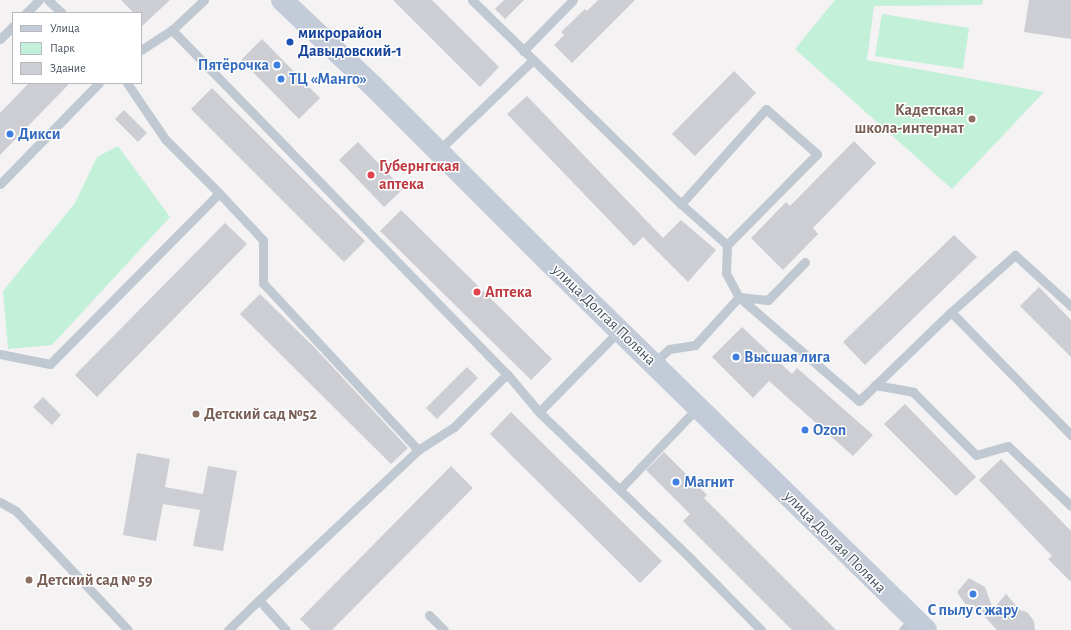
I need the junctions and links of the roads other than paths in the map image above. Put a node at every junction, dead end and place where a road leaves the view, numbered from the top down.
1 (39, 0) edge
2 (48, 0) edge
3 (204, 0) edge
4 (472, 0) edge
5 (573, 0) edge
6 (286, 1) edge
7 (27, 12) edge
8 (61, 12) edge
9 (12, 27) edge
10 (172, 30) junction
11 (0, 39) edge
12 (142, 49) edge
13 (523, 51) junction
14 (533, 60) junction
15 (98, 84) edge
16 (128, 84) edge
17 (438, 151) junction
18 (0, 184) edge
19 (220, 193) junction
20 (681, 204) junction
21 (727, 245) junction
22 (806, 262) dead end
23 (739, 297) junction
24 (1071, 306) edge
25 (950, 312) junction
26 (620, 330) junction
27 (0, 354) edge
28 (653, 364) junction
29 (507, 374) junction
30 (875, 385) junction
31 (698, 407) junction
32 (539, 412) junction
33 (1071, 435) edge
34 (418, 450) junction
35 (620, 489) junction
36 (0, 502) edge
37 (1071, 506) edge
38 (259, 600) junction
39 (429, 614) dead end
40 (914, 626) edge
41 (128, 630) edge
42 (228, 630) edge
43 (286, 630) edge
44 (444, 630) edge
45 (761, 630) edge

1 - 7 lane
2 - 8 lane
3 - 10 lane
4 - 13 lane
5 - 13 lane
6 - 17 main road, улица Долгая Поляна
9 - 11 lane
10 - 12 lane
10 - 29 lane
13 - 14 lane
14 - 17 lane
14 - 20 lane
15 - 18 lane
16 - 19 lane
17 - 26 main road, улица Долгая Поляна
19 - 27 lane
19 - 34 lane
20 - 21 lane
20 - 21 lane
21 - 23 lane
22 - 23 lane
23 - 28 lane
23 - 30 lane
24 - 25 lane
25 - 30 lane
25 - 33 lane
26 - 28 main road, улица Долгая Поляна
26 - 32 lane
28 - 31 main road, улица Долгая Поляна
29 - 32 lane
29 - 34 lane
30 - 37 lane
31 - 35 lane
31 - 40 main road, улица Долгая Поляна
32 - 35 lane
34 - 38 lane
35 - 45 lane
36 - 41 lane
38 - 42 lane
38 - 43 lane
39 - 44 lane

